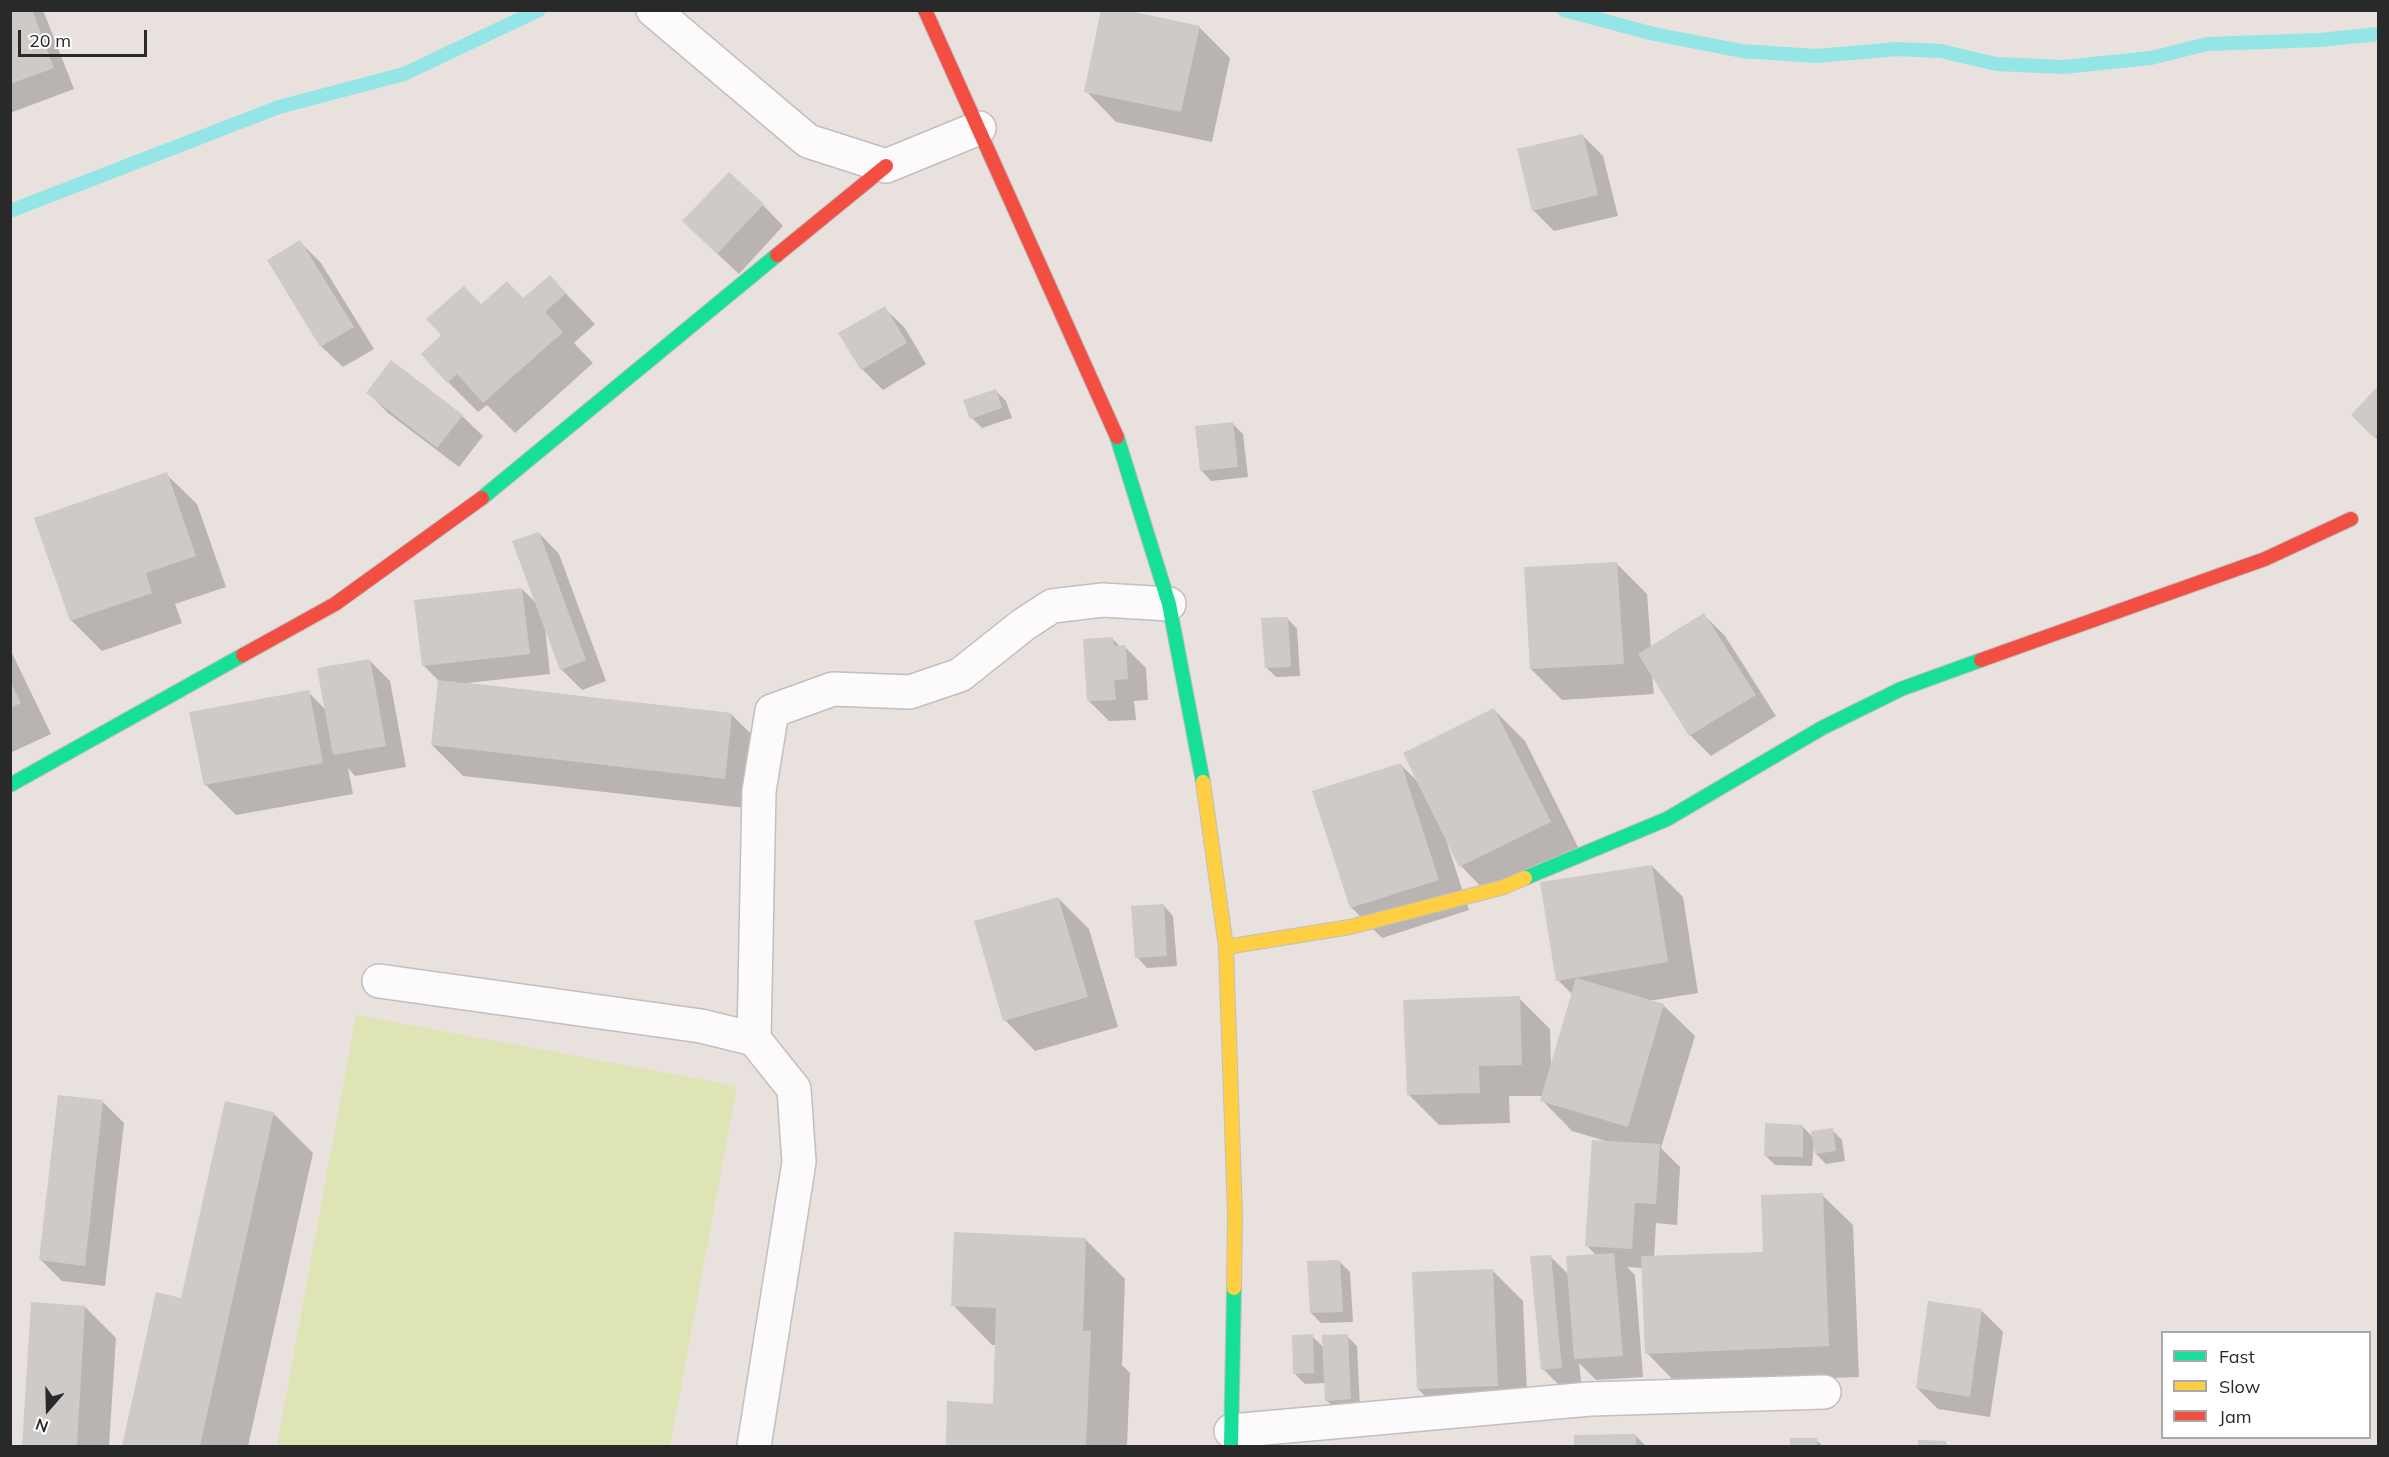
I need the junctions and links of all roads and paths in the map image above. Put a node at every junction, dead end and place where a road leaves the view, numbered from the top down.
1 (653, 10) edge
2 (925, 10) edge
3 (979, 128) junction
4 (886, 166) junction
5 (2351, 519) dead end
6 (1169, 604) junction
7 (10, 785) edge
8 (1226, 947) junction
9 (379, 981) dead end
10 (754, 1039) junction
11 (1824, 1392) dead end
12 (1231, 1439) edge
13 (754, 1446) edge

1 - 4 street
2 - 3 street
3 - 4 street
3 - 6 street
4 - 7 street
5 - 8 street
6 - 8 street
6 - 10 street
8 - 12 street
9 - 10 street
10 - 13 street
11 - 12 street

